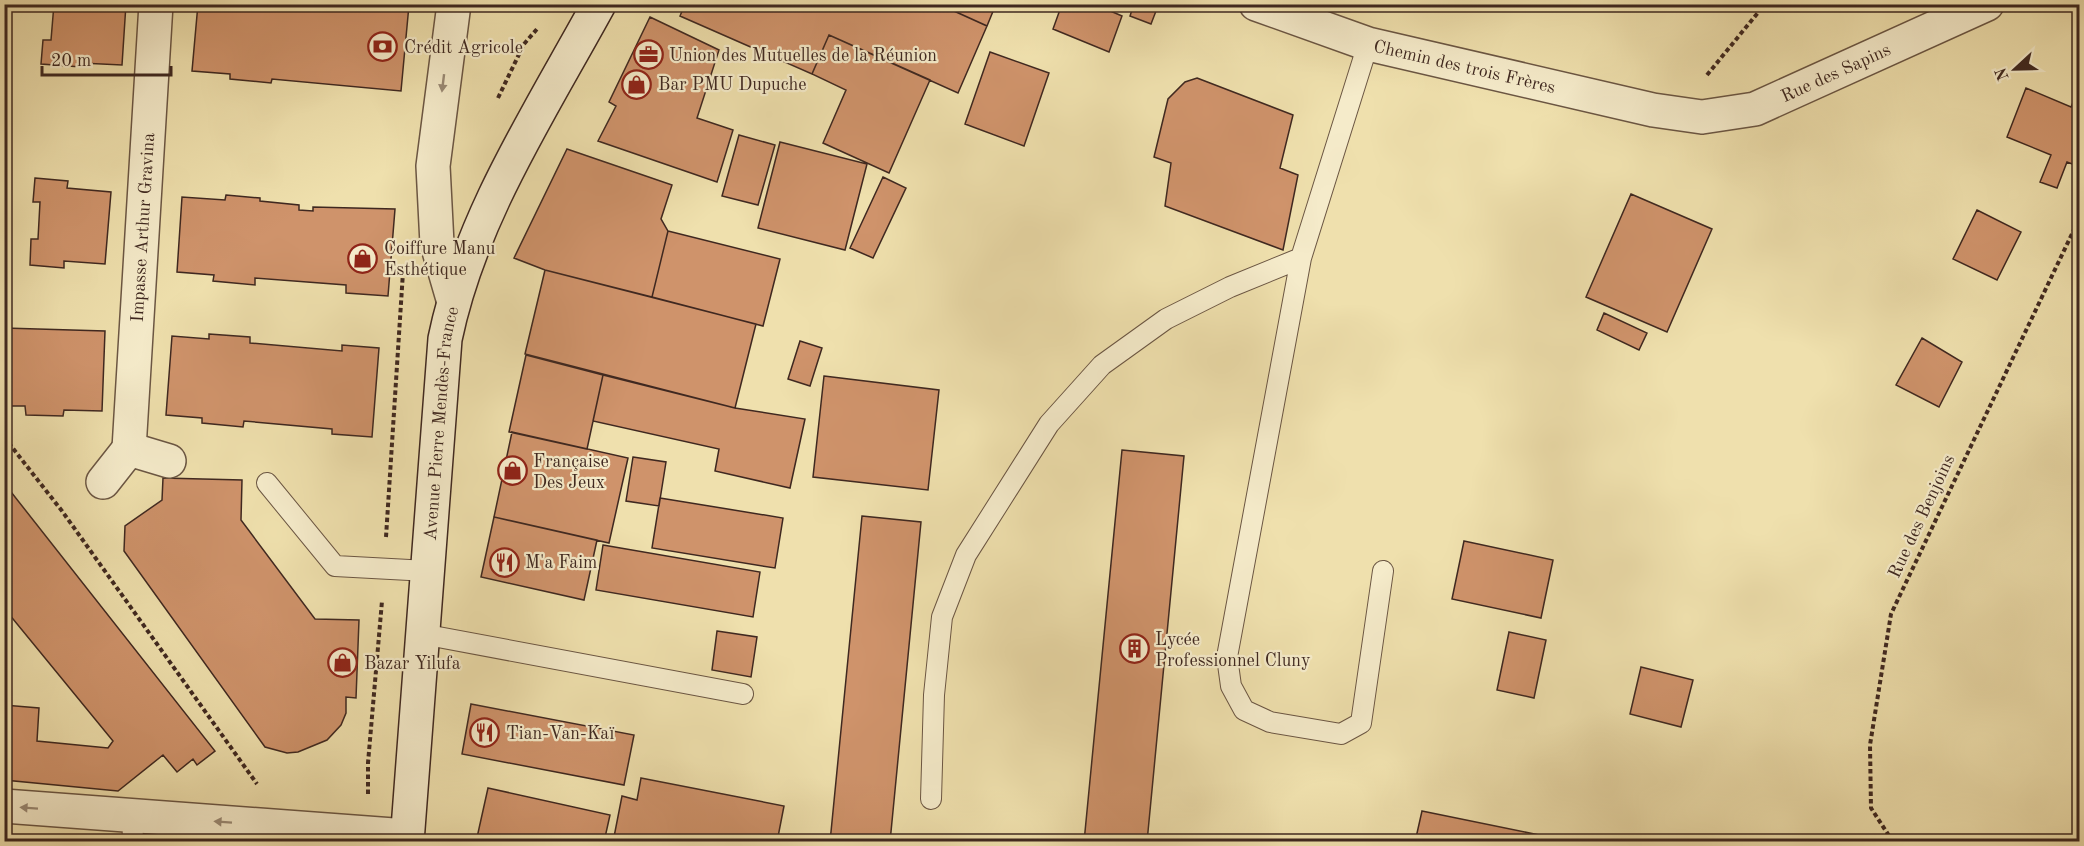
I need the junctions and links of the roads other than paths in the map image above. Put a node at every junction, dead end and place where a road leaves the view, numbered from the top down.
1 (156, 4) edge
2 (454, 4) edge
3 (599, 4) edge
4 (1256, 4) edge
5 (1987, 4) edge
6 (1368, 44) junction
7 (1677, 114) joint
8 (1301, 258) junction
9 (453, 299) junction
10 (129, 449) junction
11 (169, 461) dead end
12 (103, 482) dead end
13 (267, 483) dead end
14 (1383, 571) dead end
15 (428, 572) junction
16 (422, 634) junction
17 (743, 694) dead end
18 (931, 799) dead end
19 (4, 806) edge
20 (133, 829) edge
21 (407, 839) edge

1 - 10 street, Impasse Arthur Gravina
2 -> 9 street
3 - 9 street, Avenue Pierre Mendès-France
4 - 6 street, Chemin des trois Frères
5 - 7 street, Rue des Sapins
6 - 7 street, Chemin des trois Frères
6 - 8 lane
8 - 14 lane
8 - 18 lane
9 - 15 street, Avenue Pierre Mendès-France
10 - 11 street
10 - 12 street
13 - 15 lane
15 - 16 street, Avenue Pierre Mendès-France
16 - 17 lane
16 - 21 street, Avenue Pierre Mendès-France
20 -> 19 street
21 -> 20 street

